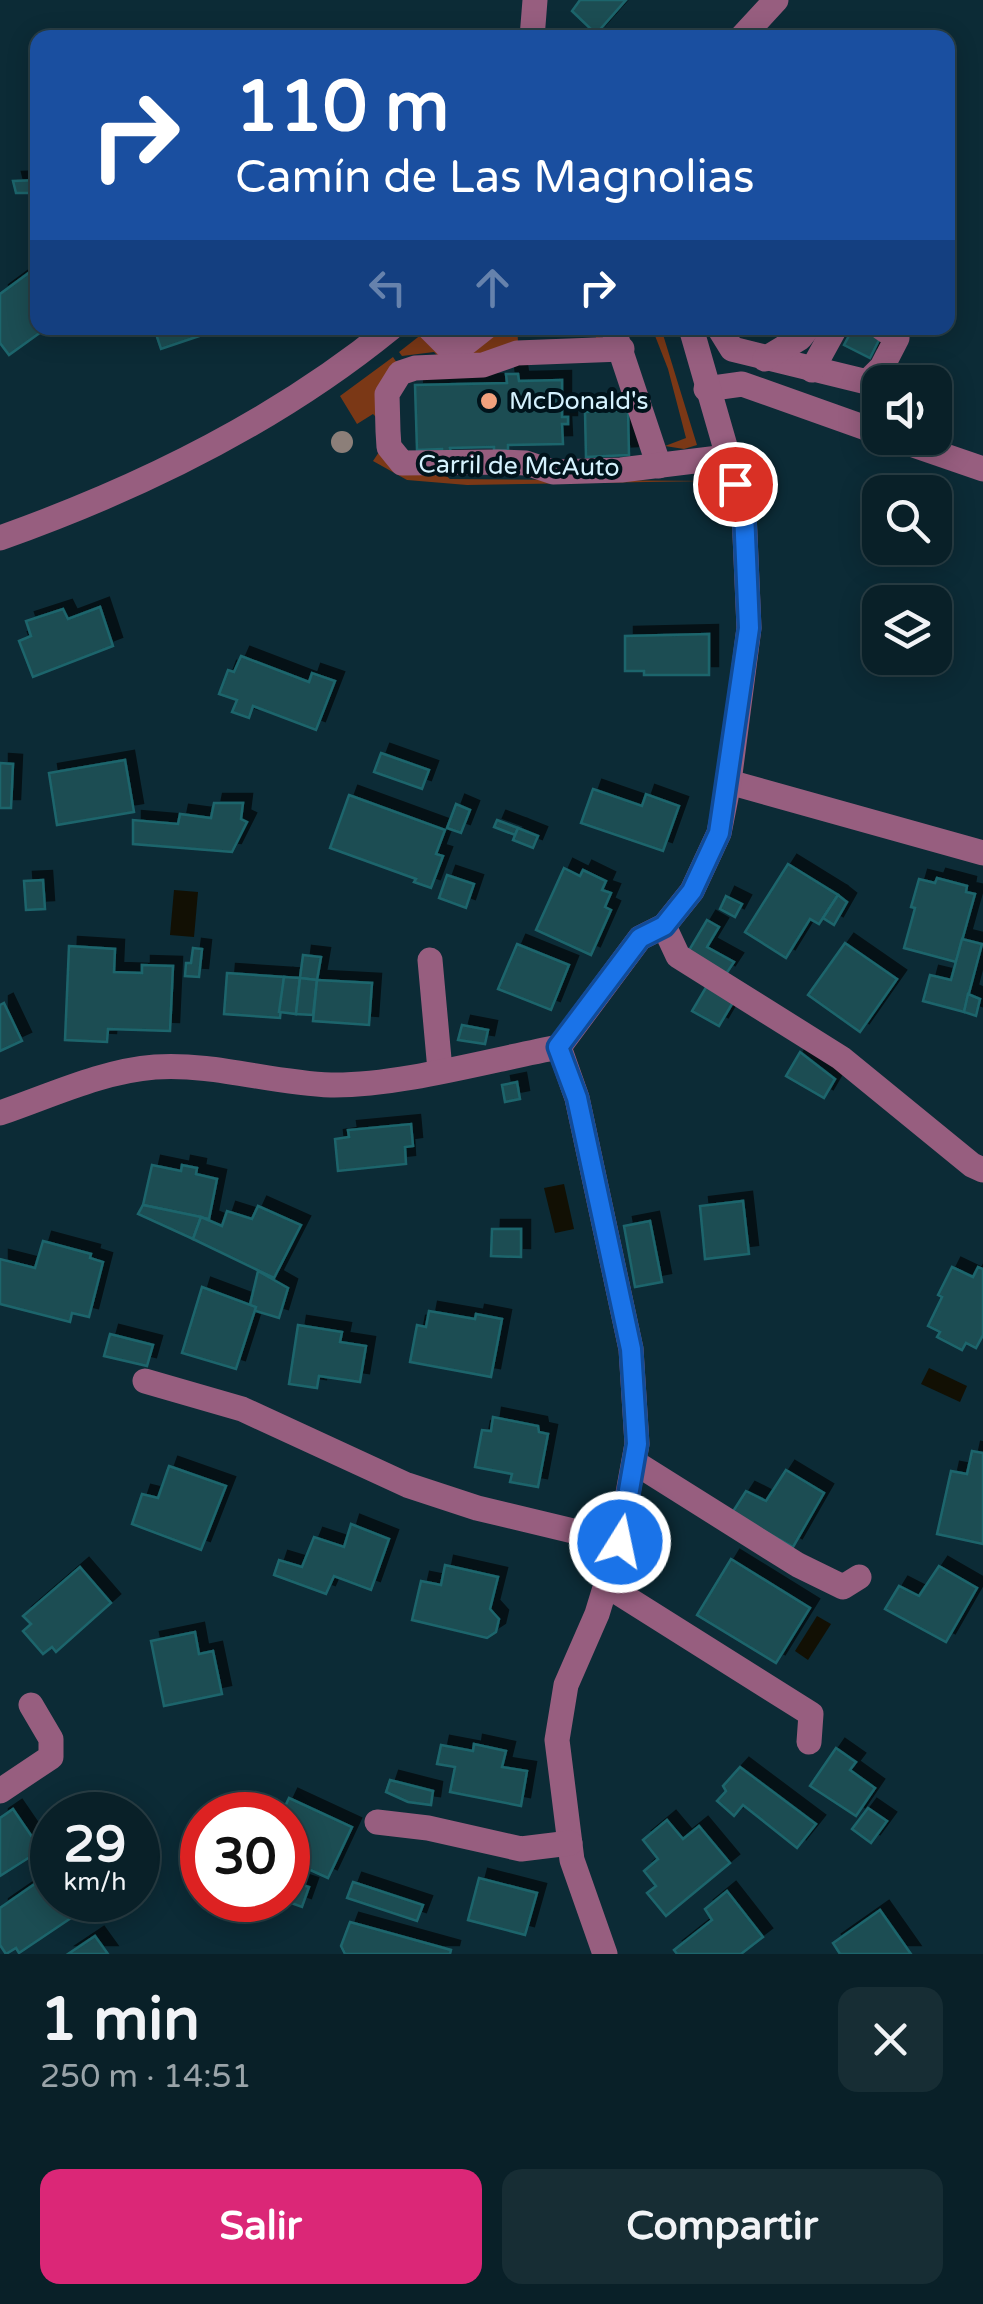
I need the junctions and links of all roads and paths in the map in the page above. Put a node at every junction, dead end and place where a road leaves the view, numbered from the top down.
1 (535, 0) edge
2 (776, 0) edge
3 (533, 30) edge
4 (748, 30) edge
5 (381, 335) edge
6 (436, 335) edge
7 (476, 335) edge
8 (693, 335) edge
9 (723, 335) edge
10 (802, 335) edge
11 (821, 335) edge
12 (830, 335) edge
13 (893, 335) edge
14 (618, 338) edge
15 (765, 359) junction
16 (805, 368) junction
17 (706, 389) junction
18 (862, 427) edge
19 (941, 455) edge
20 (727, 456) junction
21 (659, 466) junction
22 (983, 470) edge
23 (0, 538) edge
24 (729, 782) junction
25 (983, 853) edge
26 (664, 926) junction
27 (430, 960) dead end
28 (558, 1047) junction
29 (440, 1070) junction
30 (0, 1113) edge
31 (983, 1170) edge
32 (145, 1380) dead end
33 (634, 1462) junction
34 (620, 1542) junction
35 (859, 1578) dead end
36 (606, 1585) junction
37 (31, 1705) dead end
38 (809, 1742) dead end
39 (0, 1791) edge
40 (376, 1822) dead end
41 (570, 1843) junction
42 (605, 1954) edge

1 - 3 street
2 - 4 street
5 - 23 street
6 - 7 street
8 - 17 street
9 - 15 street
10 - 15 street
11 - 16 street
12 - 16 street
13 - 16 street
14 - 21 street
14 - 21 street, Carril de McAuto
15 - 16 street
17 - 18 street
17 - 20 street
19 - 22 street
20 - 21 street
20 - 24 street
24 - 25 street
24 - 26 street
26 - 28 street
26 - 31 street
27 - 29 street
28 - 29 street
28 - 33 street
29 - 30 street
32 - 34 street
33 - 34 street
33 - 35 street
34 - 36 street
36 - 38 street
36 - 41 street
37 - 39 street
40 - 41 street
41 - 42 street

